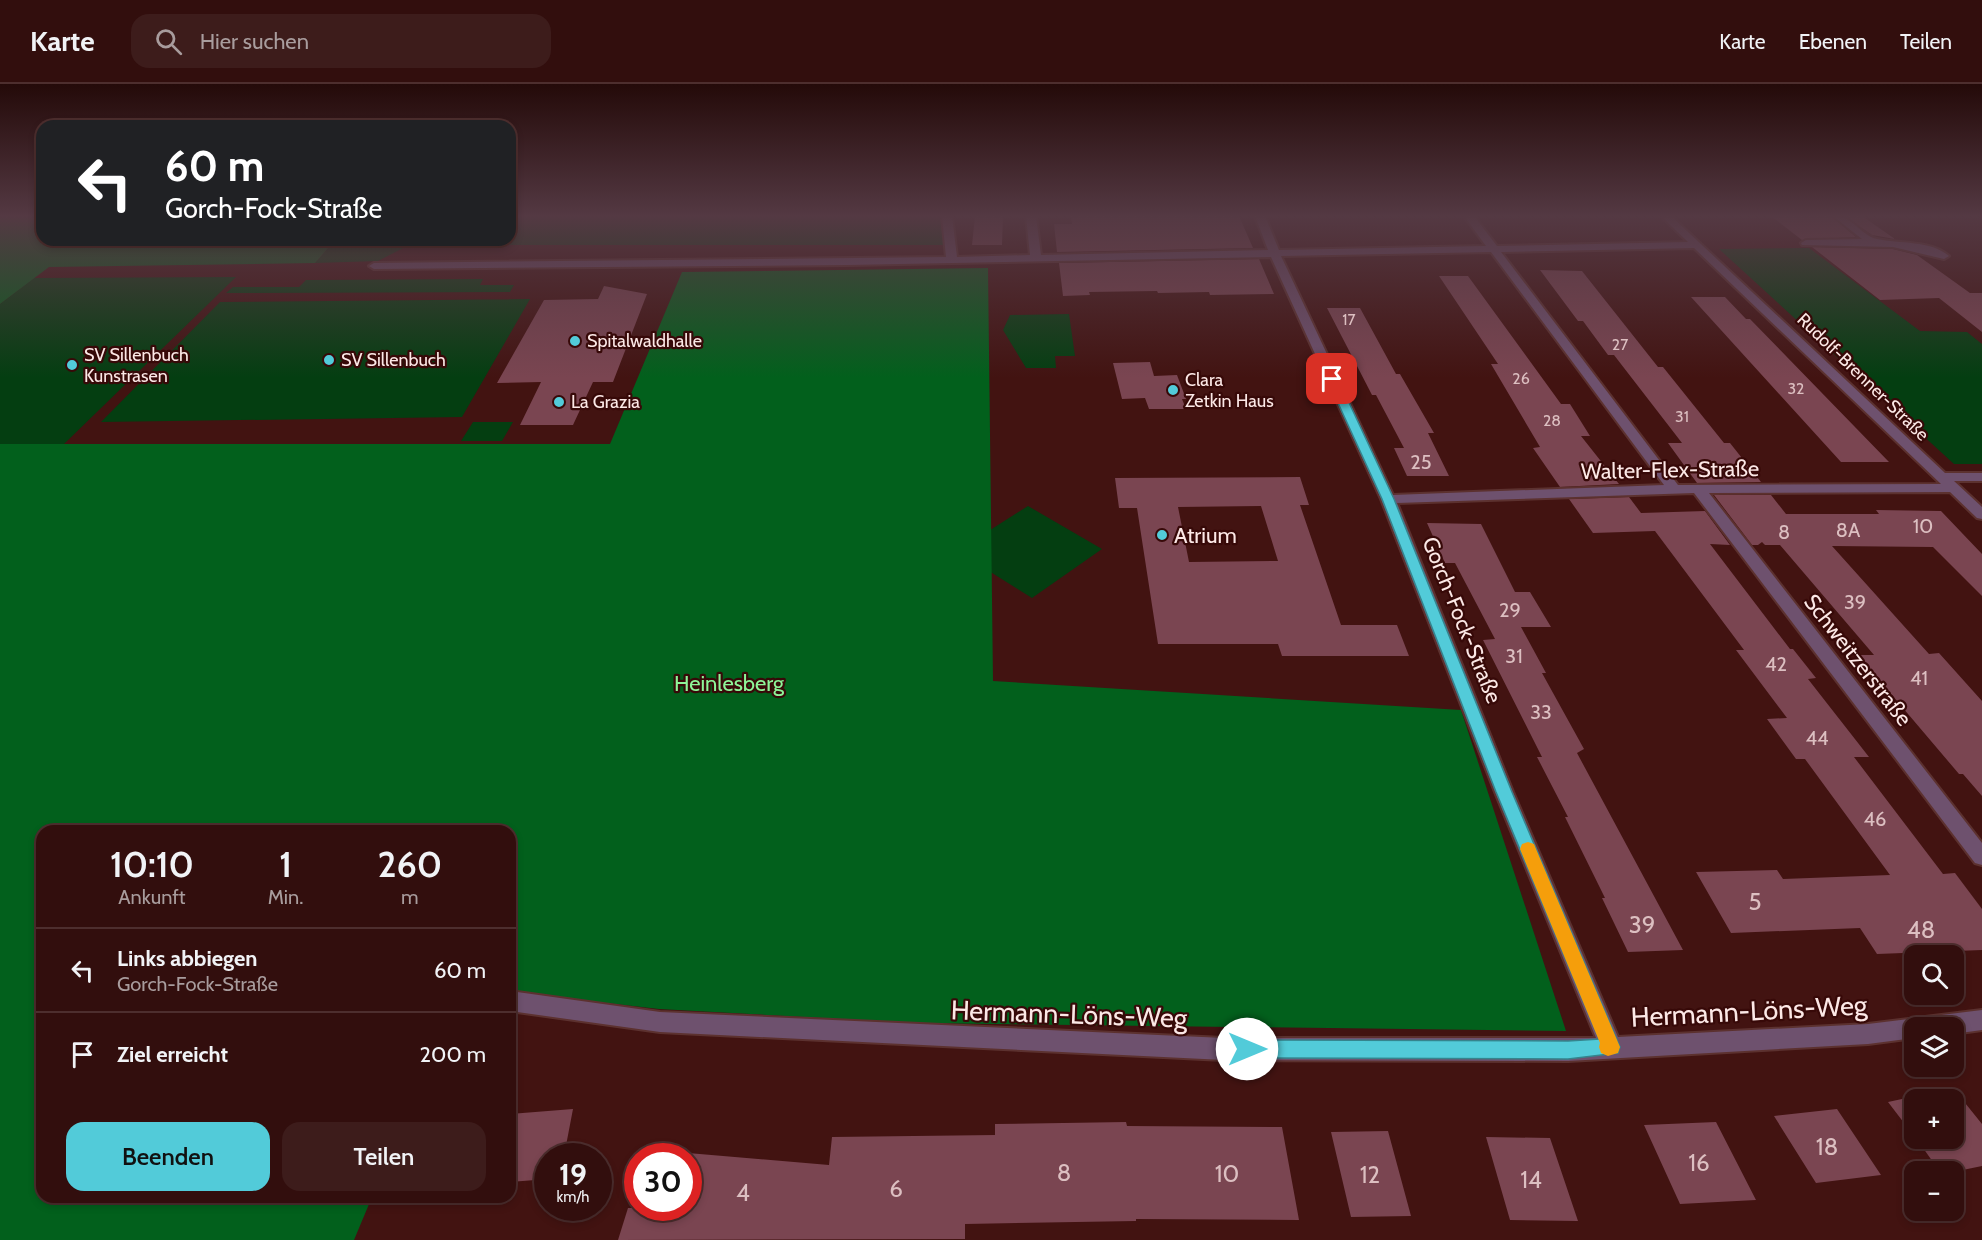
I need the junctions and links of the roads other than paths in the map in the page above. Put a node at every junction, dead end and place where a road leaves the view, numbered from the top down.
1 (1282, 270) edge
2 (1508, 270) edge
3 (1724, 270) edge
4 (1942, 477) junction
5 (1982, 477) edge
6 (1953, 488) junction
7 (1674, 489) junction
8 (1699, 490) junction
9 (1388, 499) junction
10 (1982, 515) edge
11 (1982, 857) edge
12 (516, 1002) edge
13 (1982, 1020) edge
14 (1964, 1022) edge
15 (1904, 1030) edge
16 (1611, 1047) junction

1 - 9 street, Gorch-Fock-Straße
2 - 7 street
3 - 4 street, Rudolf-Brenner-Straße
4 - 5 street
4 - 6 street, Rudolf-Brenner-Straße
6 - 8 street, Walter-Flex-Straße
6 - 10 street, Rudolf-Brenner-Straße
7 - 8 street, Walter-Flex-Straße
7 - 9 street, Walter-Flex-Straße
8 - 11 street, Schweitzerstraße
9 - 16 street, Gorch-Fock-Straße
12 - 16 street, Hermann-Löns-Weg
13 - 14 street, Hermann-Löns-Weg
15 - 16 street, Hermann-Löns-Weg

